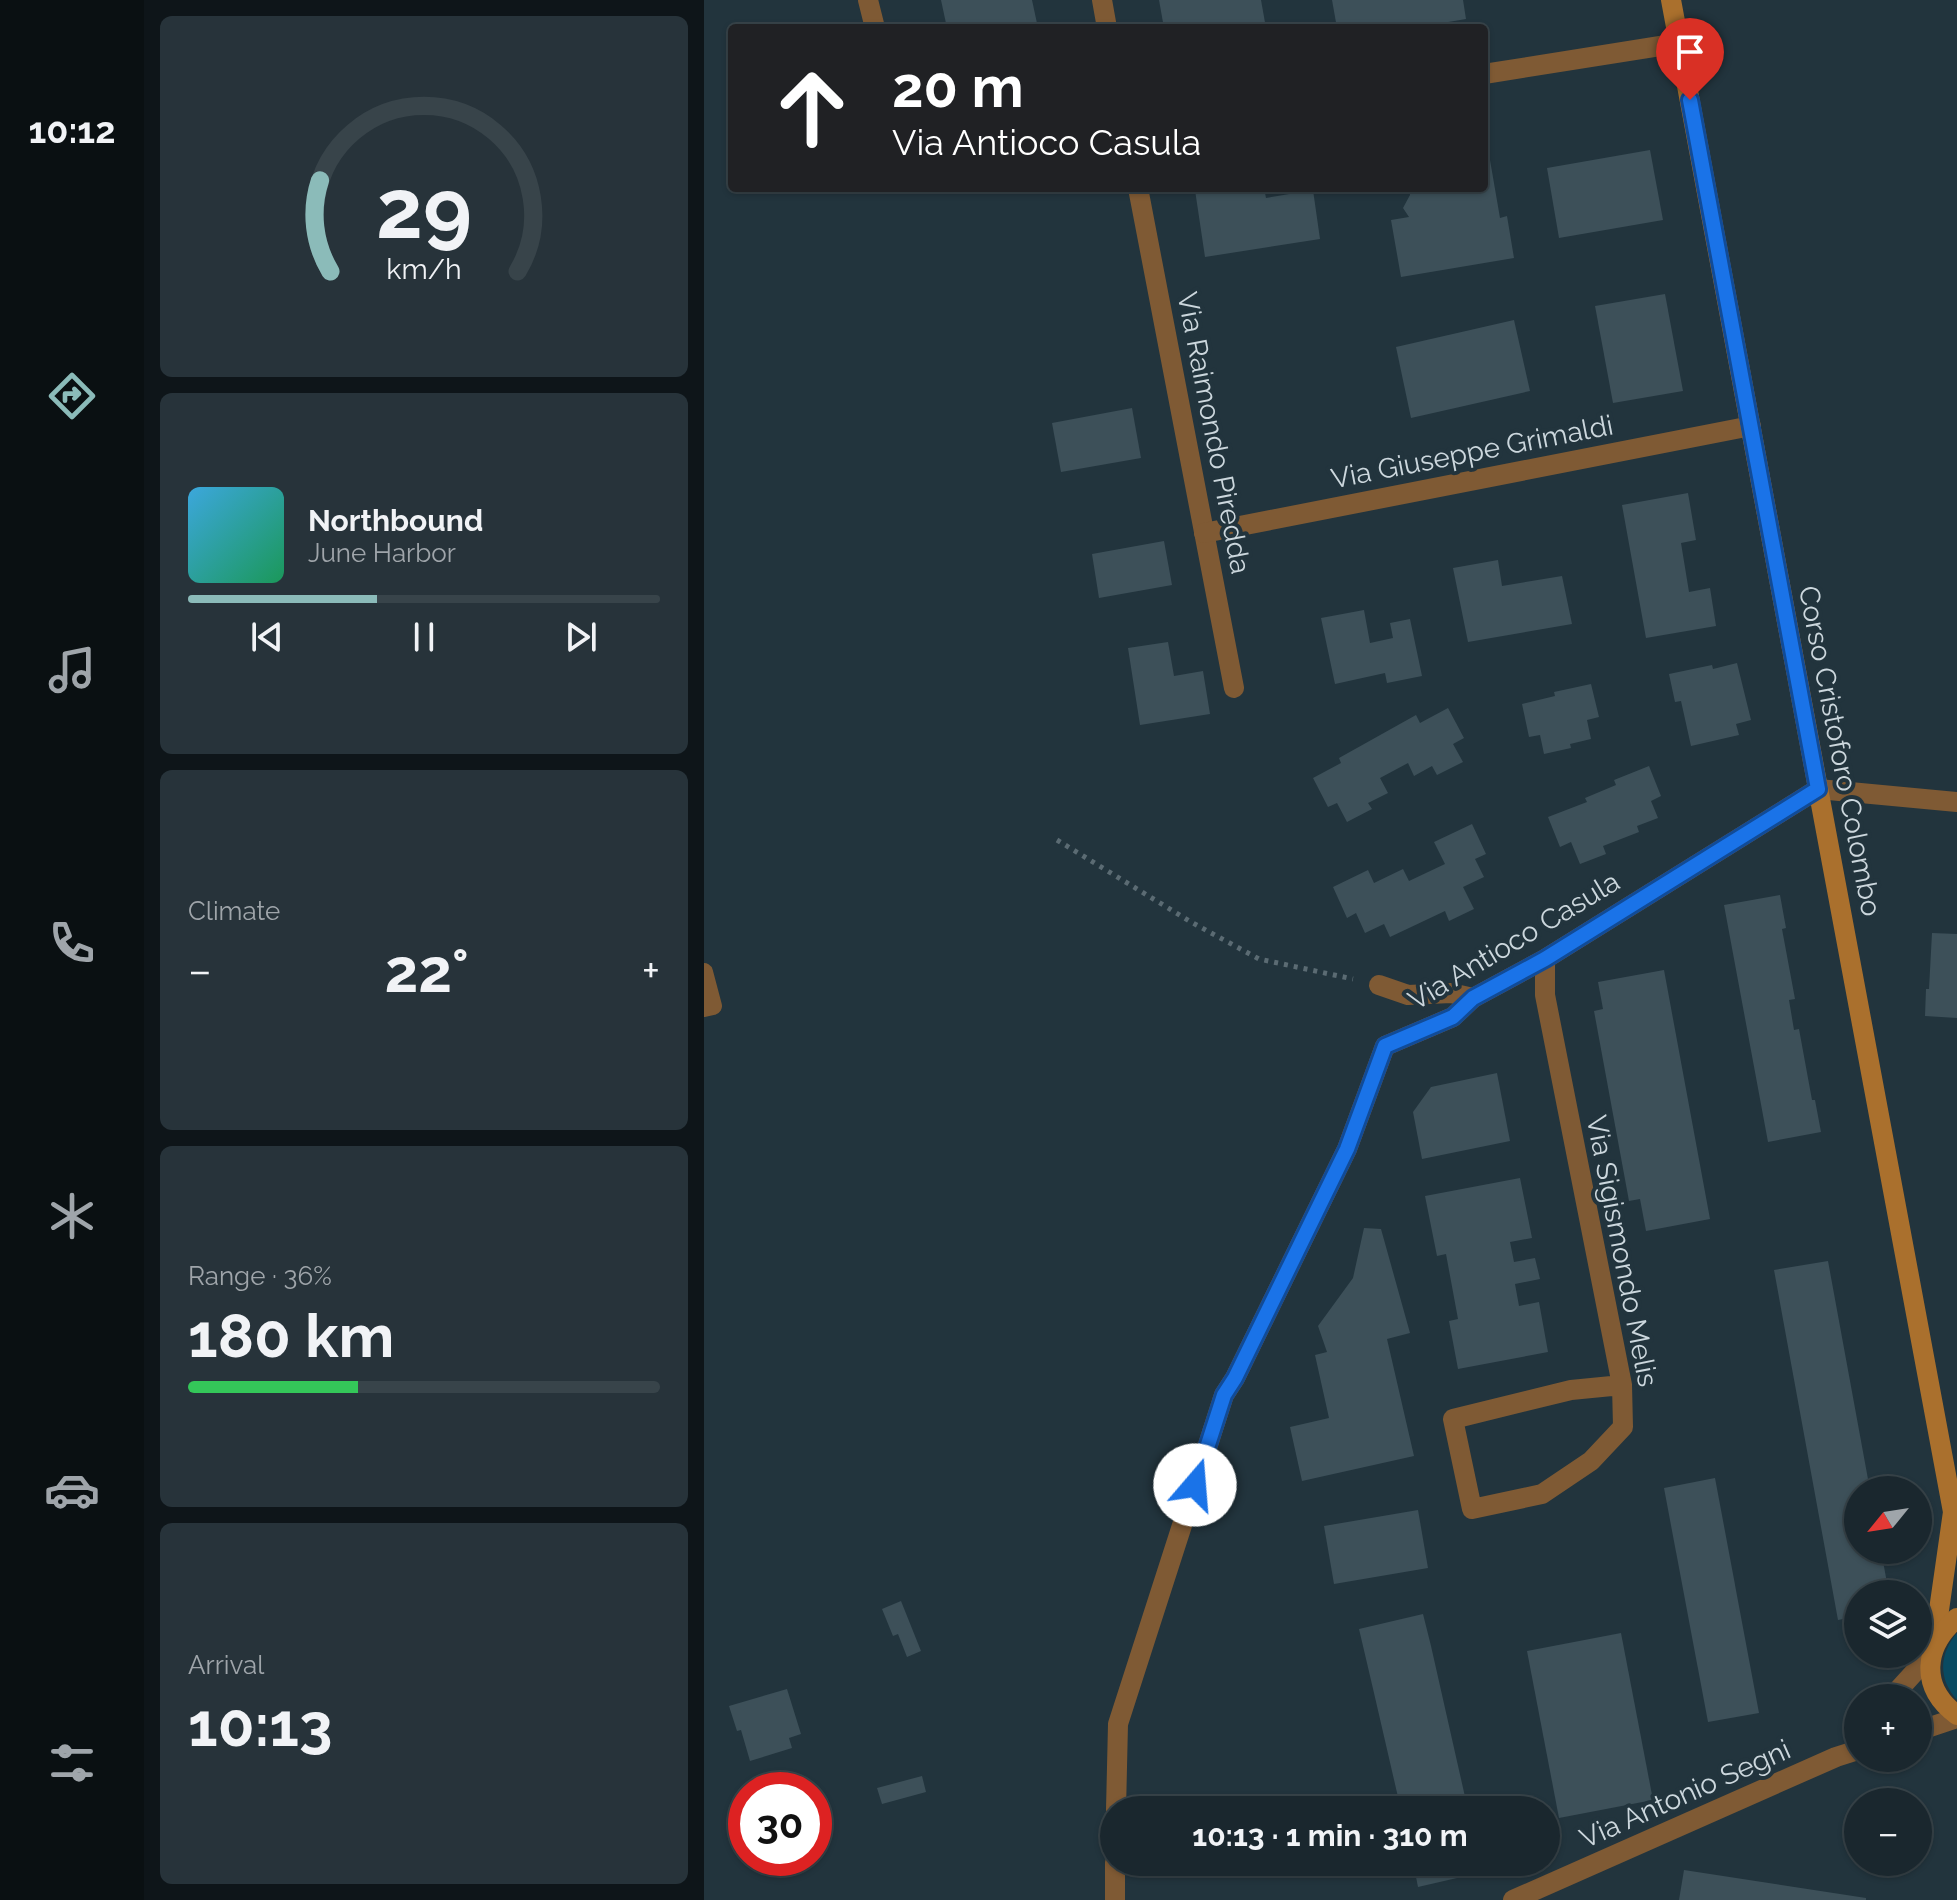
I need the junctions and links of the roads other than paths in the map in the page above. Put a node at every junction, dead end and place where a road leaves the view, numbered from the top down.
1 (868, 0) edge
2 (1102, 0) edge
3 (1671, 0) edge
4 (874, 24) edge
5 (1106, 24) edge
6 (1679, 43) junction
7 (1488, 73) edge
8 (1139, 192) edge
9 (1751, 426) junction
10 (1204, 533) junction
11 (1234, 688) dead end
12 (1818, 789) junction
13 (1957, 802) edge
14 (1545, 959) junction
15 (704, 972) edge
16 (1379, 985) road end
17 (1473, 998) junction
18 (704, 1008) edge
19 (1622, 1385) junction
20 (1955, 1516) edge
21 (1957, 1618) edge
22 (1933, 1649) junction
23 (1903, 1684) edge
24 (1957, 1717) edge
25 (1932, 1726) edge
26 (1844, 1749) edge
27 (1844, 1754) edge
28 (1836, 1757) junction
29 (1116, 1796) edge
30 (1115, 1876) edge
31 (1115, 1900) edge
32 (1513, 1900) edge

1 - 4 street
2 - 5 street
3 - 6 street, Corso Cristoforo Colombo
6 - 7 street
6 - 9 street, Corso Cristoforo Colombo
8 - 10 street, Via Raimondo Piredda
9 - 10 street, Via Giuseppe Grimaldi
9 - 12 street, Corso Cristoforo Colombo
10 - 11 street, Via Raimondo Piredda
12 - 13 street
12 - 14 street, Via Antioco Casula
12 - 20 street, Corso Cristoforo Colombo
14 - 17 street, Via Antioco Casula
14 - 19 street, Via Sigismondo Melis
15 - 18 lane
16 - 17 street
17 - 29 street, Via Antioco Casula
19 - 19 street, Via Sigismondo Melis
20 - 22 street, Corso Cristoforo Colombo
21 - 22 street
22 - 23 street
22 - 24 street, Corso Cristoforo Colombo
24 - 25 street
26 - 28 street, Via Antonio Segni
27 - 28 street, Via Antonio Segni
28 - 32 street, Via Antonio Segni
30 - 31 street

